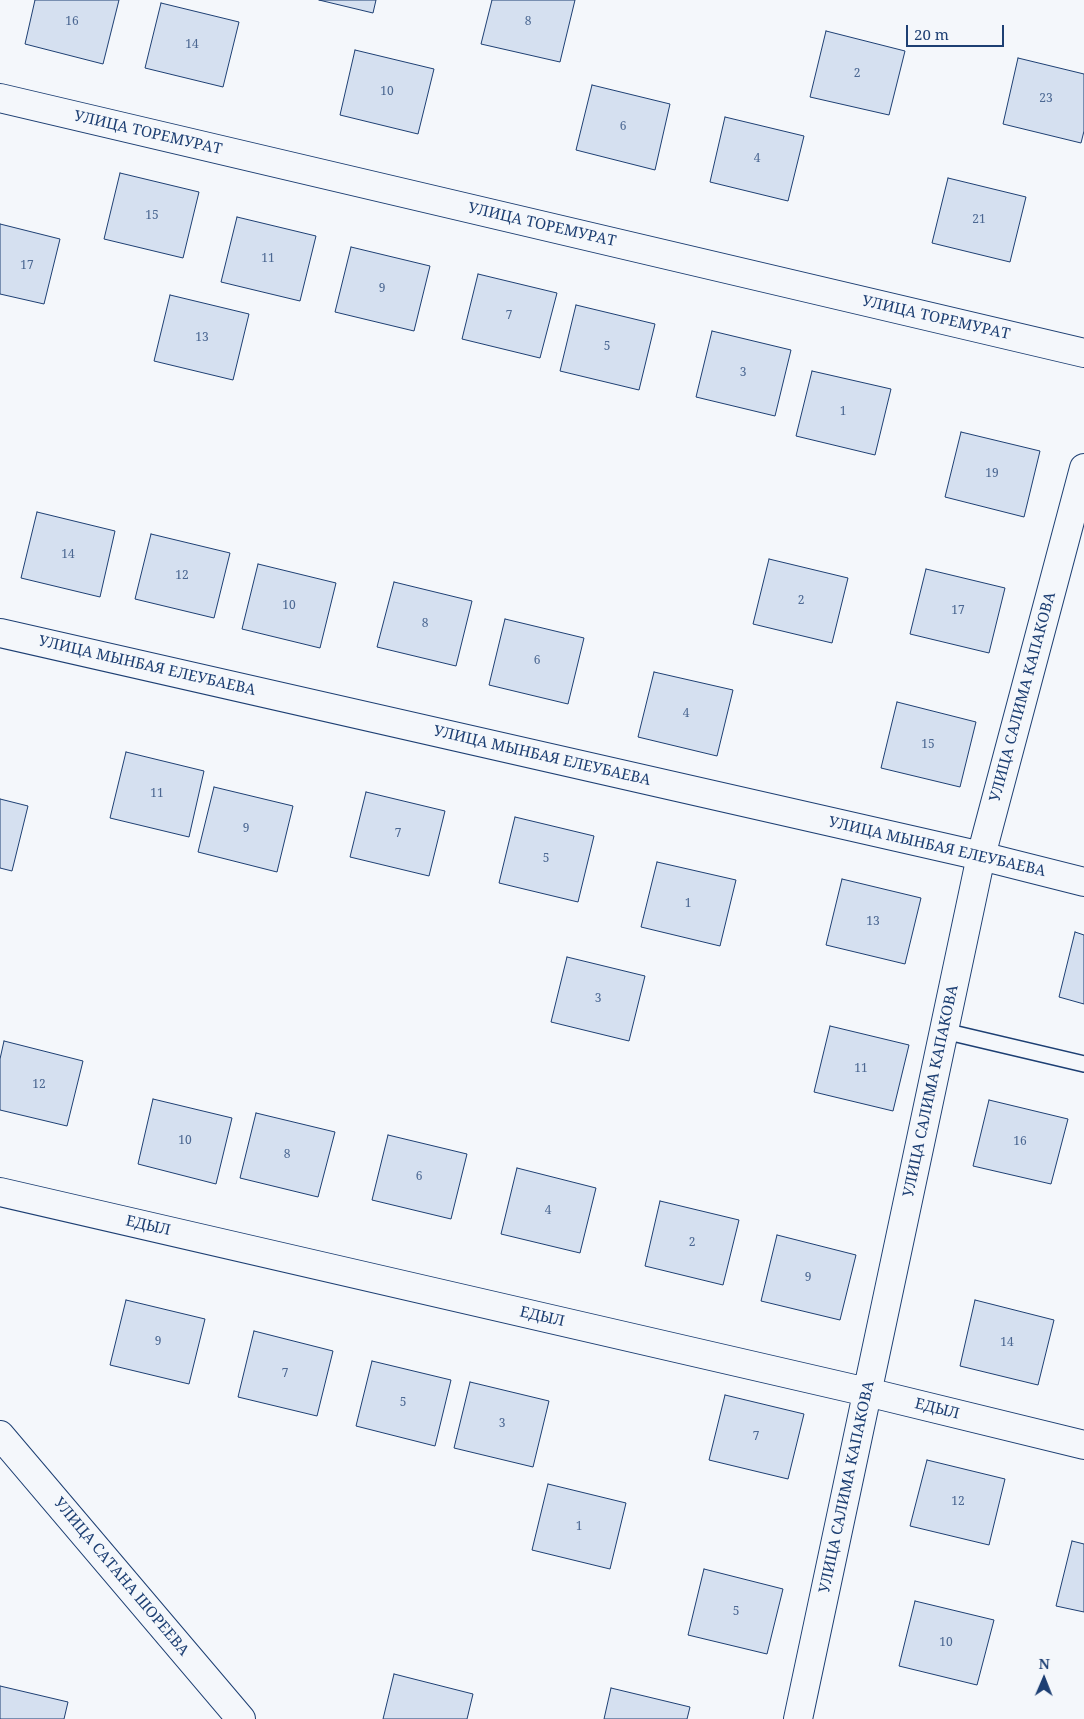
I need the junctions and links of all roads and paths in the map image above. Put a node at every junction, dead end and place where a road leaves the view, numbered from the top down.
1 (0, 98) edge
2 (1084, 353) edge
3 (1084, 468) edge
4 (0, 633) edge
5 (981, 856) junction
6 (1084, 882) edge
7 (944, 1032) junction
8 (1084, 1064) edge
9 (0, 1192) edge
10 (867, 1392) junction
11 (0, 1435) edge
12 (1084, 1445) edge
13 (241, 1719) edge
14 (798, 1719) edge

1 - 2 street, УЛИЦА ТОРЕМУРАТ
3 - 5 street, УЛИЦА САЛИМА КАПАКОВА
4 - 5 street, УЛИЦА МЫНБАЯ ЕЛЕУБАЕВА
5 - 6 street, УЛИЦА МЫНБАЯ ЕЛЕУБАЕВА
5 - 7 street, УЛИЦА САЛИМА КАПАКОВА
7 - 8 lane
7 - 10 street, УЛИЦА САЛИМА КАПАКОВА
9 - 10 street, ЕДЫЛ
10 - 12 street, ЕДЫЛ
10 - 14 street, УЛИЦА САЛИМА КАПАКОВА
11 - 13 street, УЛИЦА САТАНА ШОРЕЕВА

